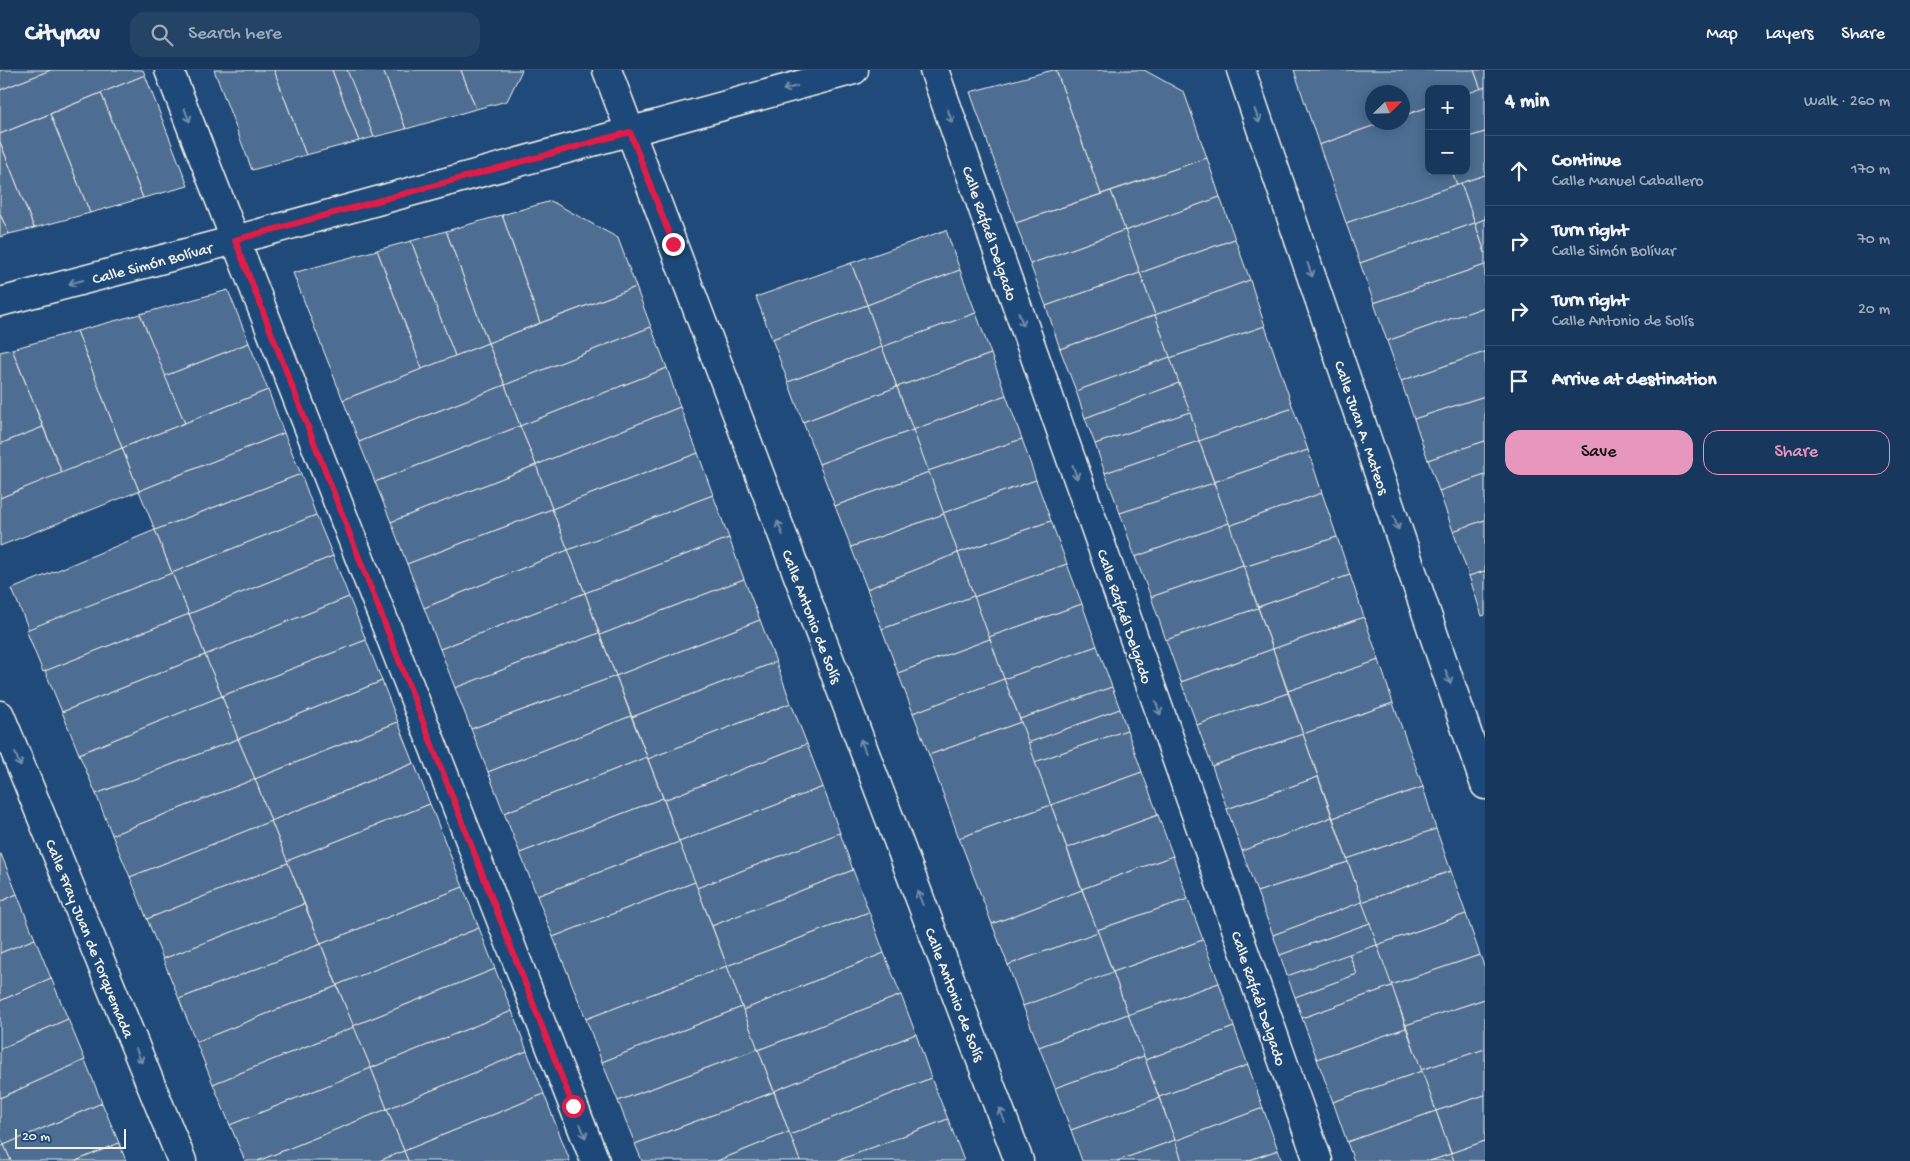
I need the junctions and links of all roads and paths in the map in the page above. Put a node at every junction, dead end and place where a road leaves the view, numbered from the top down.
1 (169, 70) edge
2 (607, 70) edge
3 (854, 70) edge
4 (934, 70) edge
5 (1241, 70) edge
6 (630, 132) junction
7 (235, 240) junction
8 (0, 302) edge
9 (0, 715) edge
10 (1485, 785) edge
11 (182, 1161) edge
12 (595, 1161) edge
13 (1020, 1161) edge
14 (1318, 1161) edge

1 -> 7 street
2 - 6 street, Calle Antonio de Solís
3 -> 6 street, Calle Simón Bolívar
4 -> 14 street, Calle Rafaél Delgado
5 -> 10 street, Calle Juan A. Mateos
6 - 7 street, Calle Simón Bolívar
13 -> 6 street, Calle Antonio de Solís
7 -> 8 street, Calle Simón Bolívar
7 -> 12 street
9 -> 11 street, Calle Fray Juan de Torquemada

